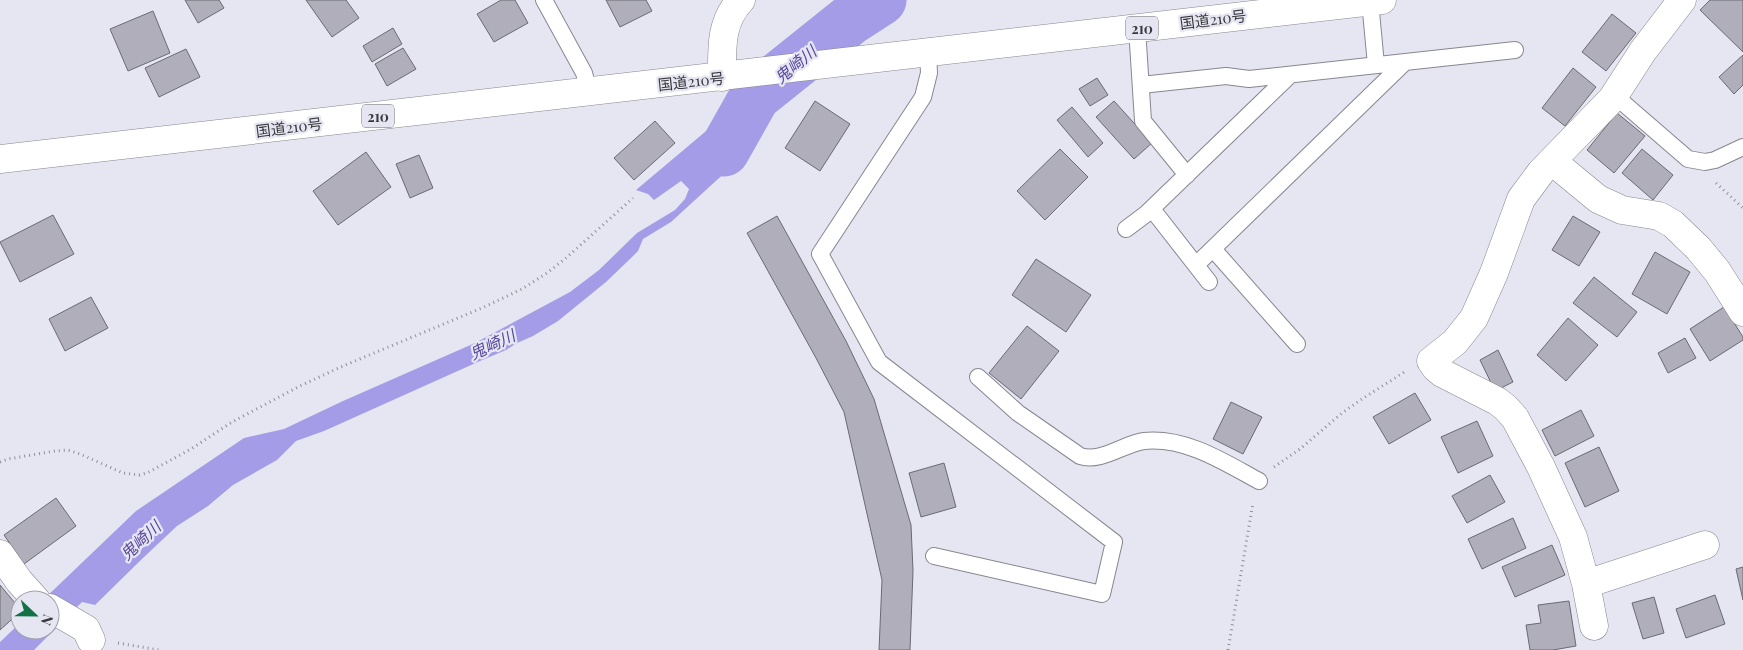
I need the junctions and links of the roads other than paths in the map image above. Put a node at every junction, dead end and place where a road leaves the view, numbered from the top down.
1 (544, 0) edge
2 (741, 0) edge
3 (1682, 0) edge
4 (1376, 1) edge
5 (1138, 28) junction
6 (1515, 50) dead end
7 (928, 52) junction
8 (1405, 62) junction
9 (1376, 65) junction
10 (1290, 75) junction
11 (722, 77) junction
12 (1141, 85) junction
13 (590, 92) junction
14 (1614, 95) junction
15 (1743, 147) edge
16 (0, 160) edge
17 (1552, 161) junction
18 (1187, 175) junction
19 (1152, 208) junction
20 (1126, 229) dead end
21 (1212, 249) junction
22 (1196, 265) junction
23 (1209, 282) dead end
24 (1743, 312) edge
25 (1297, 344) dead end
26 (978, 377) dead end
27 (1259, 480) road end
28 (1706, 545) dead end
29 (0, 554) edge
30 (934, 556) dead end
31 (1586, 584) junction
32 (27, 590) edge
33 (60, 615) edge
34 (1594, 626) dead end
35 (88, 634) dead end

1 - 13 lane
2 - 11 main road
3 - 14 main road
4 - 5 main road, 国道210号 / 210
4 - 9 lane
5 - 7 main road, 国道210号 / 210
5 - 12 lane
6 - 8 lane
7 - 11 main road, 国道210号 / 210
7 - 30 lane
8 - 9 lane
8 - 21 lane
9 - 10 lane
10 - 12 lane
10 - 18 lane
11 - 13 main road, 国道210号 / 210
12 - 18 lane
13 - 16 main road, 国道210号 / 210
14 - 15 lane
14 - 17 main road
17 - 24 main road
17 - 31 main road
18 - 19 lane
19 - 20 lane
19 - 22 lane
21 - 22 lane
21 - 25 lane
22 - 23 lane
26 - 27 lane
28 - 31 main road
29 - 32 main road
31 - 34 main road
33 - 35 main road

